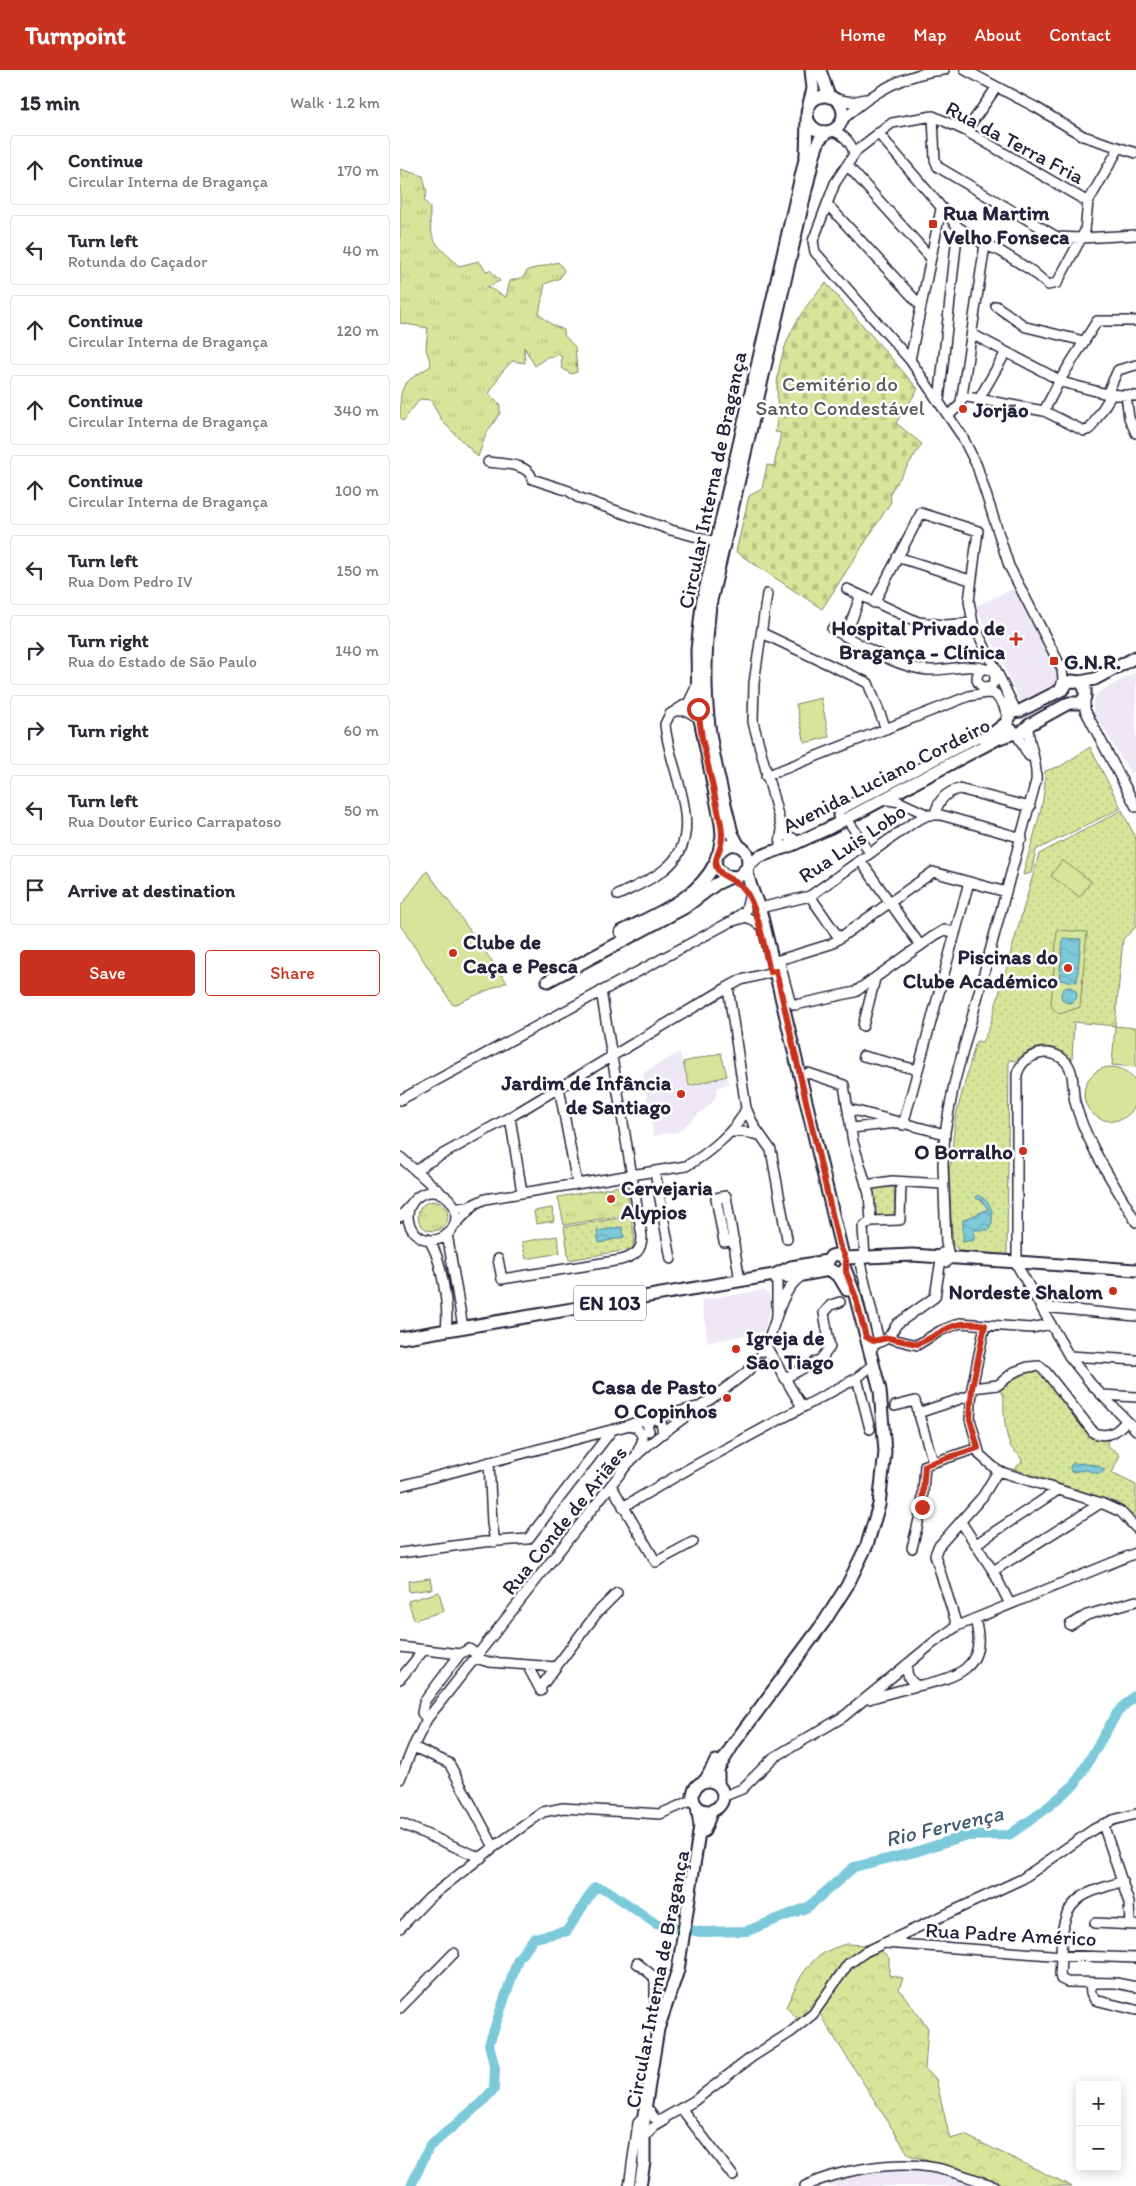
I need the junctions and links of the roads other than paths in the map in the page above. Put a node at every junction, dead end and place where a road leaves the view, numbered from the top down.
1 (811, 70) edge
2 (820, 70) edge
3 (944, 70) edge
4 (965, 70) edge
5 (996, 88) junction
6 (870, 97) junction
7 (832, 98) junction
8 (809, 104) junction
9 (933, 116) junction
10 (807, 119) junction
11 (836, 127) junction
12 (966, 131) junction
13 (878, 133) junction
14 (862, 146) junction
15 (1119, 148) junction
16 (1136, 153) edge
17 (854, 154) junction
18 (847, 165) junction
19 (1088, 202) junction
20 (827, 204) junction
21 (941, 210) junction
22 (955, 223) junction
23 (936, 231) junction
24 (1136, 235) edge
25 (1082, 238) junction
26 (985, 245) junction
27 (930, 257) junction
28 (921, 306) junction
29 (996, 306) dead end
30 (1136, 321) edge
31 (972, 334) junction
32 (1084, 341) junction
33 (1006, 352) junction
34 (910, 360) junction
35 (1136, 364) edge
36 (1060, 380) junction
37 (1109, 394) junction
38 (1126, 395) junction
39 (962, 396) junction
40 (1136, 396) edge
41 (979, 399) junction
42 (940, 401) junction
43 (1044, 411) junction
44 (949, 415) junction
45 (1136, 433) edge
46 (488, 462) dead end
47 (716, 542) junction
48 (897, 557) junction
49 (970, 580) junction
50 (847, 589) dead end
51 (767, 594) dead end
52 (860, 596) junction
53 (874, 602) junction
54 (973, 623) junction
55 (832, 629) dead end
56 (762, 633) junction
57 (846, 636) junction
58 (987, 652) junction
59 (1136, 657) edge
60 (1136, 664) edge
61 (962, 668) junction
62 (983, 669) junction
63 (1062, 669) junction
64 (998, 678) junction
65 (698, 682) junction
66 (1079, 682) junction
67 (977, 683) junction
68 (1059, 691) junction
69 (996, 694) junction
70 (966, 698) junction
71 (1083, 701) junction
72 (674, 711) junction
73 (1010, 717) junction
74 (699, 718) junction
75 (1028, 728) junction
76 (886, 729) junction
77 (1016, 733) junction
78 (766, 776) junction
79 (901, 789) junction
80 (1034, 791) junction
81 (1133, 793) edge
82 (882, 799) junction
83 (900, 802) junction
84 (1030, 807) junction
85 (1136, 807) edge
86 (932, 814) junction
87 (842, 818) junction
88 (782, 830) junction
89 (793, 838) junction
90 (1022, 838) junction
91 (780, 843) junction
92 (740, 847) junction
93 (870, 853) junction
94 (717, 857) junction
95 (860, 860) junction
96 (747, 867) junction
97 (730, 878) junction
98 (969, 882) junction
99 (1006, 892) junction
100 (618, 896) dead end
101 (810, 896) junction
102 (749, 897) junction
103 (890, 902) junction
104 (760, 908) junction
105 (730, 922) junction
106 (758, 924) junction
107 (621, 932) dead end
108 (954, 932) junction
109 (840, 938) junction
110 (920, 945) junction
111 (775, 968) junction
112 (875, 979) junction
113 (548, 981) dead end
114 (728, 987) junction
115 (601, 991) junction
116 (864, 1026) dead end
117 (611, 1056) junction
118 (863, 1056) dead end
119 (918, 1070) junction
120 (808, 1073) dead end
121 (559, 1087) junction
122 (400, 1100) edge
123 (746, 1108) junction
124 (849, 1110) junction
125 (510, 1117) junction
126 (900, 1124) junction
127 (852, 1128) junction
128 (730, 1132) junction
129 (945, 1134) junction
130 (760, 1135) junction
131 (400, 1157) edge
132 (655, 1172) junction
133 (419, 1173) junction
134 (632, 1176) junction
135 (901, 1182) junction
136 (577, 1184) junction
137 (943, 1184) junction
138 (866, 1185) junction
139 (426, 1193) junction
140 (522, 1193) junction
141 (442, 1194) junction
142 (411, 1205) junction
143 (474, 1205) junction
144 (455, 1207) junction
145 (400, 1217) edge
146 (871, 1221) junction
147 (1136, 1222) edge
148 (410, 1223) junction
149 (400, 1224) edge
150 (453, 1227) junction
151 (447, 1234) junction
152 (428, 1239) junction
153 (787, 1239) dead end
154 (734, 1240) dead end
155 (942, 1258) junction
156 (498, 1259) dead end
157 (671, 1259) dead end
158 (863, 1260) junction
159 (845, 1262) junction
160 (1017, 1264) junction
161 (830, 1265) junction
162 (1136, 1270) edge
163 (806, 1274) junction
164 (774, 1275) junction
165 (1136, 1275) edge
166 (740, 1281) junction
167 (840, 1302) dead end
168 (1043, 1307) junction
169 (776, 1314) junction
170 (1136, 1316) edge
171 (1051, 1324) junction
172 (985, 1325) junction
173 (463, 1328) junction
174 (446, 1330) junction
175 (866, 1337) junction
176 (400, 1338) edge
177 (888, 1338) junction
178 (879, 1341) junction
179 (766, 1346) junction
180 (870, 1352) junction
181 (1069, 1356) junction
182 (1136, 1360) edge
183 (870, 1366) junction
184 (785, 1378) junction
185 (857, 1378) junction
186 (873, 1379) junction
187 (972, 1392) junction
188 (1103, 1395) junction
189 (1136, 1397) edge
190 (701, 1406) junction
191 (802, 1406) junction
192 (895, 1406) dead end
193 (918, 1413) junction
194 (652, 1418) junction
195 (632, 1426) junction
196 (1132, 1426) edge
197 (870, 1429) dead end
198 (612, 1430) junction
199 (649, 1431) junction
200 (661, 1435) junction
201 (978, 1448) junction
202 (636, 1455) junction
203 (489, 1462) junction
204 (933, 1462) junction
205 (998, 1471) junction
206 (611, 1485) junction
207 (400, 1486) edge
208 (1058, 1490) junction
209 (1101, 1503) junction
210 (623, 1507) junction
211 (961, 1522) junction
212 (1136, 1528) edge
213 (495, 1542) junction
214 (693, 1542) dead end
215 (976, 1544) junction
216 (912, 1548) dead end
217 (400, 1553) edge
218 (1136, 1553) edge
219 (993, 1571) junction
220 (617, 1593) dead end
221 (1136, 1601) edge
222 (1010, 1604) junction
223 (974, 1620) junction
224 (1070, 1625) dead end
225 (957, 1626) junction
226 (496, 1634) junction
227 (400, 1647) edge
228 (469, 1649) junction
229 (423, 1650) junction
230 (461, 1656) junction
231 (473, 1660) junction
232 (907, 1664) junction
233 (527, 1665) junction
234 (556, 1668) junction
235 (400, 1679) edge
236 (918, 1686) junction
237 (864, 1701) junction
238 (428, 1719) junction
239 (413, 1747) junction
240 (400, 1779) edge
241 (705, 1781) junction
242 (718, 1785) junction
243 (722, 1797) junction
244 (695, 1803) junction
245 (712, 1810) junction
246 (1136, 1814) edge
247 (400, 1823) edge
248 (1104, 1824) junction
249 (494, 1847) junction
250 (481, 1858) junction
251 (1123, 1881) junction
252 (692, 1894) junction
253 (1095, 1922) dead end
254 (1133, 1924) edge
255 (400, 1928) edge
256 (884, 1943) junction
257 (454, 1953) dead end
258 (1062, 1956) junction
259 (682, 1958) junction
260 (1136, 1958) edge
261 (637, 1962) dead end
262 (1090, 1983) junction
263 (1136, 1987) edge
264 (400, 2008) edge
265 (1136, 2010) edge
266 (658, 2029) junction
267 (681, 2108) junction
268 (647, 2114) junction
269 (670, 2115) junction
270 (649, 2133) junction
271 (734, 2176) dead end
272 (629, 2186) edge
273 (640, 2186) edge
274 (646, 2186) edge
275 (805, 2186) edge
276 (994, 2186) edge

1 - 8 main road
2 - 7 main road
3 - 6 street
4 - 5 street
5 - 12 street
5 - 15 street
6 - 7 street
6 - 11 street
7 - 8 main road
7 - 11 main road
8 - 10 main road
9 - 12 street, Rua da Terra Fria
9 - 13 street, Rua da Terra Fria
9 - 25 street
10 - 11 main road
10 - 47 main road, Circular Interna de Bragança
11 - 14 street
11 - 17 street
11 - 92 main road, Circular Interna de Bragança
12 - 19 street, Rua da Terra Fria
13 - 14 street, Rua da Terra Fria
13 - 21 street
14 - 17 street, Rua da Terra Fria
15 - 16 street
15 - 19 street
17 - 18 street, Rua da Terra Fria
18 - 20 street, Rua da Terra Fria
18 - 27 street
19 - 25 street
20 - 28 street
20 - 34 street, Rua da Terra Fria
21 - 22 street
21 - 23 street
22 - 23 street
22 - 26 street
22 - 42 street
23 - 27 street
24 - 25 street
25 - 26 street
26 - 31 street
27 - 28 street
28 - 34 street
29 - 32 street
30 - 32 street
31 - 33 street
31 - 39 street
32 - 36 street
33 - 36 street
33 - 41 street
34 - 42 street
35 - 37 street
36 - 37 street
36 - 43 street
37 - 38 street
37 - 43 street
38 - 40 street
38 - 45 street
39 - 41 street
39 - 44 street
41 - 43 street
42 - 44 street
44 - 63 street
46 - 47 street
47 - 65 main road, Circular Interna de Bragança
48 - 49 street
48 - 49 street
48 - 53 street
49 - 54 street
50 - 52 street
51 - 56 street
52 - 53 street
52 - 57 street
53 - 54 street
54 - 58 street
55 - 57 street
56 - 76 street
56 - 78 street
57 - 61 street
58 - 62 street
58 - 64 street
59 - 66 main road, Avenida Luciano Cordeiro
60 - 71 main road, Avenida Luciano Cordeiro
61 - 62 street
61 - 67 street
62 - 64 street
62 - 67 street
63 - 66 street
63 - 68 street
64 - 67 street
64 - 73 street
65 - 72 street
65 - 74 main road, Circular Interna de Bragança
66 - 68 main road, Avenida Luciano Cordeiro
66 - 71 main road
67 - 69 street
67 - 70 street
68 - 73 main road, Avenida Luciano Cordeiro
69 - 70 street
69 - 73 street
70 - 76 street
71 - 75 main road, Avenida Luciano Cordeiro
71 - 81 street
72 - 74 street
72 - 100 street
73 - 77 main road, Avenida Luciano Cordeiro
73 - 87 main road, Avenida Luciano Cordeiro
74 - 94 main road, Circular Interna de Bragança
75 - 77 main road, Avenida Luciano Cordeiro
75 - 80 street
76 - 78 street
77 - 79 main road, Avenida Luciano Cordeiro
77 - 80 street
78 - 88 street
79 - 82 main road, Avenida Luciano Cordeiro
79 - 83 street
80 - 84 street
81 - 85 street
82 - 83 street
82 - 87 main road, Avenida Luciano Cordeiro
83 - 86 street
84 - 86 street
84 - 90 street
86 - 90 street, Rua Luis Lobo
86 - 93 street, Rua Luis Lobo
87 - 89 main road, Avenida Luciano Cordeiro
87 - 93 street
87 - 96 main road, Avenida Luciano Cordeiro
88 - 89 street
88 - 91 street
89 - 91 main road, Avenida Luciano Cordeiro
90 - 99 street
91 - 92 main road, Avenida Luciano Cordeiro
92 - 94 main road
92 - 96 main road
93 - 95 street, Rua Luis Lobo
94 - 97 main road
94 - 107 main road
95 - 101 street, Rua Luis Lobo
95 - 103 street
96 - 97 main road
96 - 104 main road
97 - 102 main road
97 - 113 main road
98 - 99 street
98 - 103 street
98 - 108 street
99 - 129 street
101 - 104 street, Rua Luis Lobo
101 - 109 street
102 - 105 street
102 - 106 main road
103 - 109 street
103 - 110 street
104 - 111 main road
105 - 106 street
105 - 115 street
106 - 111 main road
108 - 110 street
108 - 119 street
109 - 111 street
110 - 112 street
111 - 112 street
111 - 114 street
111 - 159 main road
111 - 161 main road
112 - 116 street
114 - 117 street
114 - 123 street
115 - 117 street
115 - 122 street
117 - 121 street
117 - 134 street
118 - 119 street
119 - 126 street
120 - 124 street
121 - 125 street
121 - 136 street
123 - 128 street
123 - 130 street
124 - 126 street
124 - 127 street
125 - 133 street
125 - 140 street
126 - 127 street
126 - 129 street
127 - 138 street
128 - 130 street
128 - 132 street
129 - 137 street
130 - 153 street
131 - 133 street
132 - 134 street
132 - 157 street
133 - 139 street
133 - 141 street
134 - 136 street
134 - 156 street
135 - 137 street
135 - 138 street
135 - 146 street
136 - 140 street
137 - 155 street
138 - 146 street
139 - 141 street
139 - 142 street
140 - 143 street
141 - 144 street
142 - 145 street
142 - 148 street
143 - 144 street
143 - 150 street
144 - 150 street
146 - 158 street
147 - 160 street
148 - 149 street
148 - 152 street
150 - 151 street
151 - 152 street
151 - 173 street
152 - 174 street
154 - 166 street
155 - 158 main road, EN 103
155 - 160 main road, EN 103
155 - 177 street
158 - 159 main road, EN 103
158 - 178 street
159 - 161 main road, EN 103
159 - 161 main road, EN 103
159 - 175 main road
160 - 162 main road, EN 103
160 - 165 main road, EN 103
160 - 168 street
161 - 163 main road, EN 103
161 - 164 main road, EN 103
161 - 183 main road
163 - 164 main road, EN 103
163 - 169 street, Rua Conde de Ariães
164 - 166 main road, EN 103
164 - 169 street, Rua Conde de Ariães
166 - 173 main road, EN 103
167 - 184 street
168 - 170 street
168 - 171 street
169 - 179 street, Rua Conde de Ariães
171 - 172 street
171 - 181 street
172 - 177 street
172 - 187 street
173 - 174 main road, EN 103
174 - 176 main road, EN 103
175 - 178 street
175 - 180 main road
177 - 178 street
178 - 180 street
179 - 184 street
179 - 190 street, Rua Conde de Ariães
180 - 242 main road
181 - 182 street
181 - 188 street
183 - 185 street
183 - 186 main road
184 - 191 street
185 - 186 street
185 - 191 street
185 - 197 street
186 - 241 main road
187 - 193 street
187 - 196 street
187 - 201 street
188 - 189 street
188 - 196 street
190 - 194 street
190 - 200 street, Rua Conde de Ariães
191 - 210 street
192 - 193 street
193 - 204 street
194 - 195 street
194 - 199 street
194 - 200 street
195 - 198 street
195 - 199 street
195 - 202 street
198 - 203 street
198 - 213 street
199 - 200 street
200 - 202 street, Rua Conde de Ariães
201 - 204 street
201 - 205 street
202 - 206 street, Rua Conde de Ariães
203 - 207 street
203 - 213 street
204 - 216 street
205 - 208 street
205 - 211 street
206 - 210 street
206 - 226 street, Rua Conde de Ariães
208 - 209 street
208 - 215 street
209 - 212 street
209 - 219 street
210 - 214 street
211 - 215 street
211 - 225 street
213 - 217 street
215 - 219 street
218 - 222 street
219 - 222 street
220 - 234 street
221 - 224 street
222 - 223 street
223 - 225 street
223 - 236 street
225 - 232 street
226 - 228 street
226 - 231 street, Rua Conde de Ariães
227 - 229 street
228 - 230 street
228 - 231 street
229 - 230 street
229 - 235 street
230 - 231 street
230 - 238 street
231 - 233 street
231 - 238 street, Rua Conde de Ariães
232 - 236 street
232 - 237 street
233 - 234 street
233 - 234 street
236 - 237 street
237 - 243 street
238 - 239 street, Rua Conde de Ariães
239 - 240 street, Rua Conde de Ariães
239 - 249 street
241 - 242 main road
241 - 244 main road
242 - 243 main road
243 - 245 main road
244 - 245 main road
244 - 249 street
244 - 252 main road, Circular Interna de Bragança
245 - 252 main road, Circular Interna de Bragança
246 - 248 street
247 - 250 street
248 - 251 street
248 - 256 street
249 - 250 street
250 - 255 street
251 - 254 street
251 - 258 street
252 - 259 main road, Circular Interna de Bragança
253 - 254 street
256 - 258 street, Rua Padre Américo
256 - 267 street
257 - 264 street
258 - 260 street, Rua Padre Américo
258 - 262 street
259 - 266 main road, Circular Interna de Bragança
259 - 268 main road, Circular Interna de Bragança
261 - 266 street
262 - 263 street
262 - 265 street
266 - 268 main road, Circular Interna de Bragança
267 - 269 street
267 - 271 street
268 - 269 street
268 - 270 main road, Circular Interna de Bragança
268 - 272 street
268 - 273 main road, Circular Interna de Bragança
269 - 270 street
270 - 274 main road, Circular Interna de Bragança
275 - 276 street

